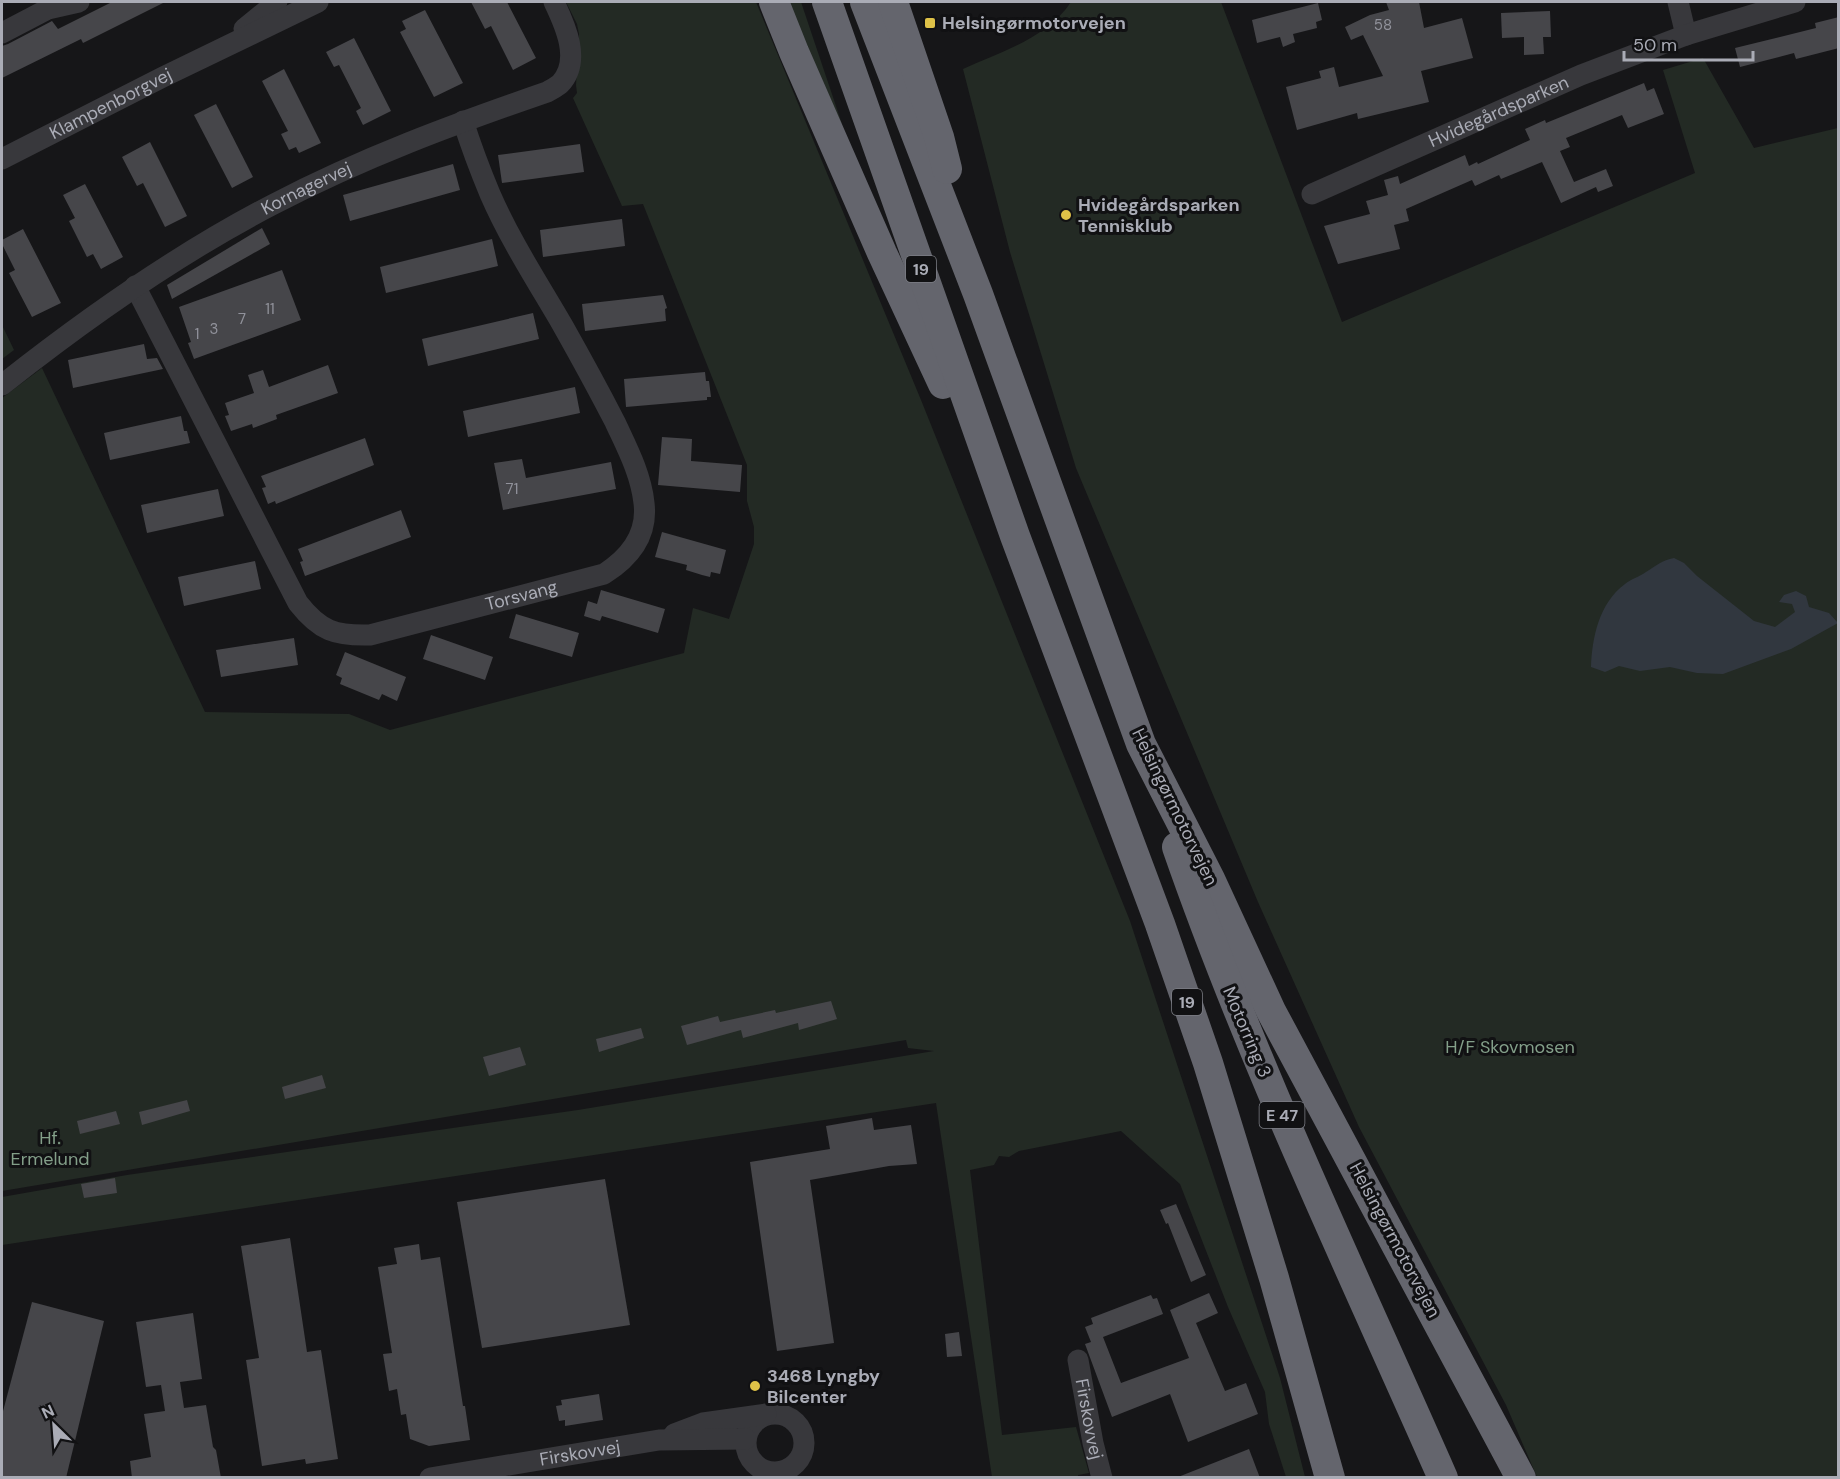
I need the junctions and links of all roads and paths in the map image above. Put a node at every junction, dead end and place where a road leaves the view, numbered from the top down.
1 (79, 2) edge
2 (277, 2) edge
3 (318, 2) edge
4 (554, 2) edge
5 (774, 2) edge
6 (827, 2) edge
7 (865, 2) edge
8 (893, 2) edge
9 (1678, 2) edge
10 (1795, 2) edge
11 (2, 33) edge
12 (1686, 35) junction
13 (221, 49) junction
14 (463, 121) junction
15 (2, 159) edge
16 (1312, 194) dead end
17 (135, 286) junction
18 (978, 294) junction
19 (2, 385) edge
20 (1015, 536) junction
21 (1141, 744) junction
22 (1078, 1360) dead end
23 (768, 1414) junction
24 (746, 1439) junction
25 (659, 1440) junction
26 (788, 1473) edge
27 (430, 1478) edge
28 (1102, 1478) edge
29 (1330, 1478) edge
30 (1443, 1478) edge
31 (1521, 1478) edge

1 - 11 street
2 - 13 street, Klampenborgvej
3 - 13 street, Klampenborgvej
4 - 14 street, Kornagervej
5 - 20 highway
6 - 20 highway, 19
7 - 18 highway, Helsingørmotorvejen / 19
8 - 18 highway
9 - 12 street
10 - 12 street, Hvidegårdsparken
12 - 16 street, Hvidegårdsparken
13 - 15 street, Klampenborgvej
14 - 17 street, Kornagervej
14 - 17 street, Torsvang
17 - 19 street, Kornagervej
18 - 21 highway, Helsingørmotorvejen / 19
20 - 29 highway, 19
21 - 30 highway, Motorring 3 / E 47
21 - 31 highway, Helsingørmotorvejen / 19
22 - 28 street, Firskovvej
23 - 24 street
23 - 25 street, Firskovvej
23 - 26 street
24 - 25 street, Firskovvej
24 - 26 street
25 - 27 street, Firskovvej

